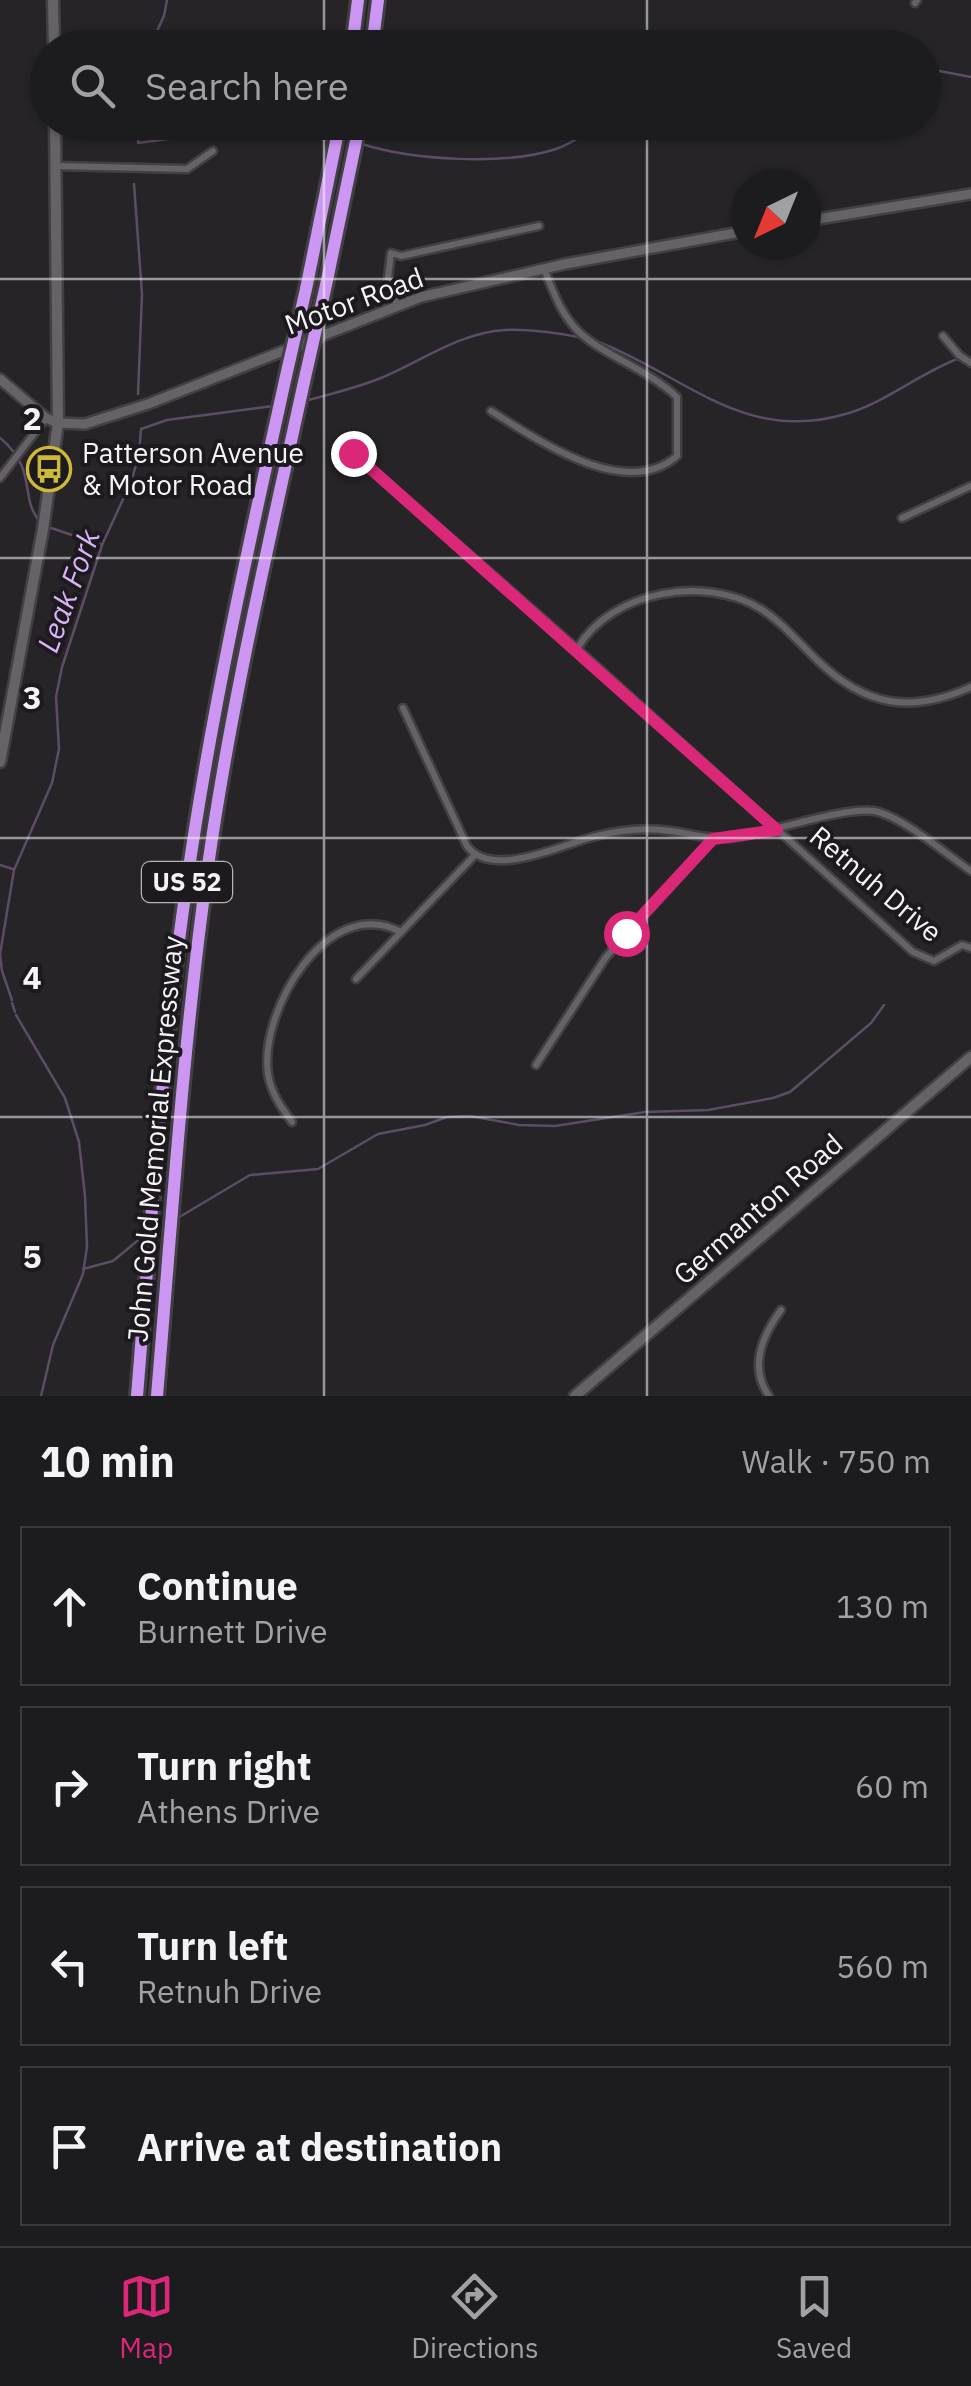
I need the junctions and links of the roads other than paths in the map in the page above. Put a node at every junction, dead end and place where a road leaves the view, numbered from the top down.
1 (53, 0) edge
2 (358, 0) edge
3 (378, 0) edge
4 (54, 30) edge
5 (354, 30) edge
6 (374, 30) edge
7 (55, 140) edge
8 (336, 140) edge
9 (356, 140) edge
10 (213, 151) dead end
11 (56, 166) junction
12 (971, 194) edge
13 (821, 219) edge
14 (539, 226) dead end
15 (731, 234) edge
16 (544, 268) junction
17 (398, 305) junction
18 (943, 336) dead end
19 (971, 363) edge
20 (0, 379) edge
21 (491, 411) dead end
22 (46, 418) junction
23 (58, 423) junction
24 (353, 453) dead end
25 (0, 478) edge
26 (971, 486) edge
27 (902, 518) dead end
28 (577, 649) junction
29 (971, 687) edge
30 (403, 708) dead end
31 (0, 762) edge
32 (777, 830) junction
33 (713, 839) junction
34 (475, 855) junction
35 (971, 872) edge
36 (402, 932) junction
37 (971, 948) edge
38 (356, 979) dead end
39 (971, 1057) edge
40 (536, 1065) dead end
41 (292, 1122) dead end
42 (781, 1310) dead end
43 (137, 1396) edge
44 (160, 1396) edge
45 (576, 1396) edge
46 (769, 1396) edge

1 - 4 main road
2 - 5 highway
3 - 6 highway
7 - 11 main road
8 - 43 highway, John Gold Memorial Expressway / US 52, bridge
9 - 44 highway, John Gold Memorial Expressway / US 52, bridge
10 - 11 street
11 - 23 main road
12 - 13 street
14 - 17 street
15 - 16 street, Motor Road
16 - 17 street, Motor Road
16 - 21 street
17 - 23 street, Motor Road
18 - 19 street
20 - 22 street, Motor Road
22 - 23 street, Motor Road
22 - 25 street
23 - 31 main road
24 - 28 street, Retnuh Drive
26 - 27 street
28 - 29 street
28 - 32 street, Retnuh Drive
30 - 34 street
32 - 33 street
32 - 35 street
32 - 37 street, Retnuh Drive
33 - 34 street
33 - 40 street
34 - 36 street
36 - 38 street
36 - 41 street
39 - 45 main road, Germanton Road
42 - 46 street

